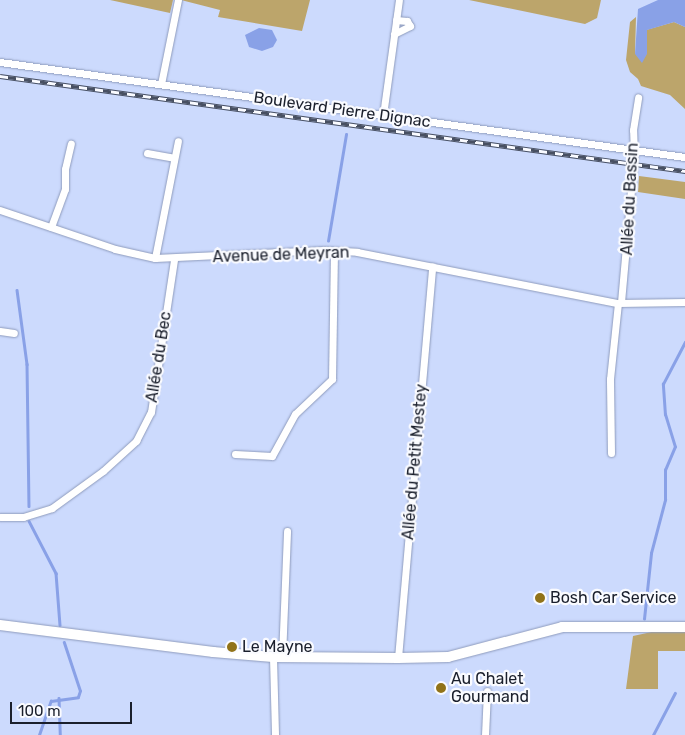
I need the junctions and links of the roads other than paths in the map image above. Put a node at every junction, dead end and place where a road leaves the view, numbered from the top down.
1 (178, 0) edge
2 (399, 0) edge
3 (396, 20) junction
4 (394, 34) junction
5 (0, 62) edge
6 (162, 84) junction
7 (638, 97) dead end
8 (383, 115) junction
9 (178, 141) dead end
10 (71, 144) dead end
11 (632, 150) junction
12 (147, 153) dead end
13 (685, 157) edge
14 (174, 158) junction
15 (0, 210) edge
16 (51, 227) junction
17 (334, 251) junction
18 (155, 258) junction
19 (174, 260) junction
20 (432, 266) junction
21 (619, 302) junction
22 (685, 302) edge
23 (0, 332) edge
24 (14, 333) dead end
25 (611, 453) dead end
26 (235, 454) dead end
27 (0, 516) edge
28 (287, 532) dead end
29 (0, 625) edge
30 (685, 627) edge
31 (277, 657) junction
32 (398, 658) junction
33 (487, 691) dead end
34 (275, 735) edge
35 (485, 735) edge

1 - 6 street
2 - 3 street
3 - 4 street
3 - 4 street
4 - 8 street
5 - 6 street, Boulevard Pierre Dignac
6 - 8 street, Boulevard Pierre Dignac
7 - 11 street, Allée du Bassin
8 - 11 street, Boulevard Pierre Dignac
9 - 14 street
10 - 16 street
11 - 13 street, Boulevard Pierre Dignac
11 - 21 street, Allée du Bassin
12 - 14 street
14 - 18 street
15 - 16 street, Avenue de Meyran
16 - 18 street, Avenue de Meyran
17 - 19 street, Avenue de Meyran
17 - 20 street, Avenue de Meyran
17 - 26 street
18 - 19 street, Avenue de Meyran
19 - 27 street, Allée du Bec
20 - 21 street, Avenue de Meyran
20 - 32 street, Allée du Petit Mestey
21 - 22 street, Avenue de Meyran
21 - 25 street, Allée du Bassin
23 - 24 street
28 - 31 street
29 - 31 main road
30 - 32 main road
31 - 32 main road
31 - 34 street
33 - 35 street

